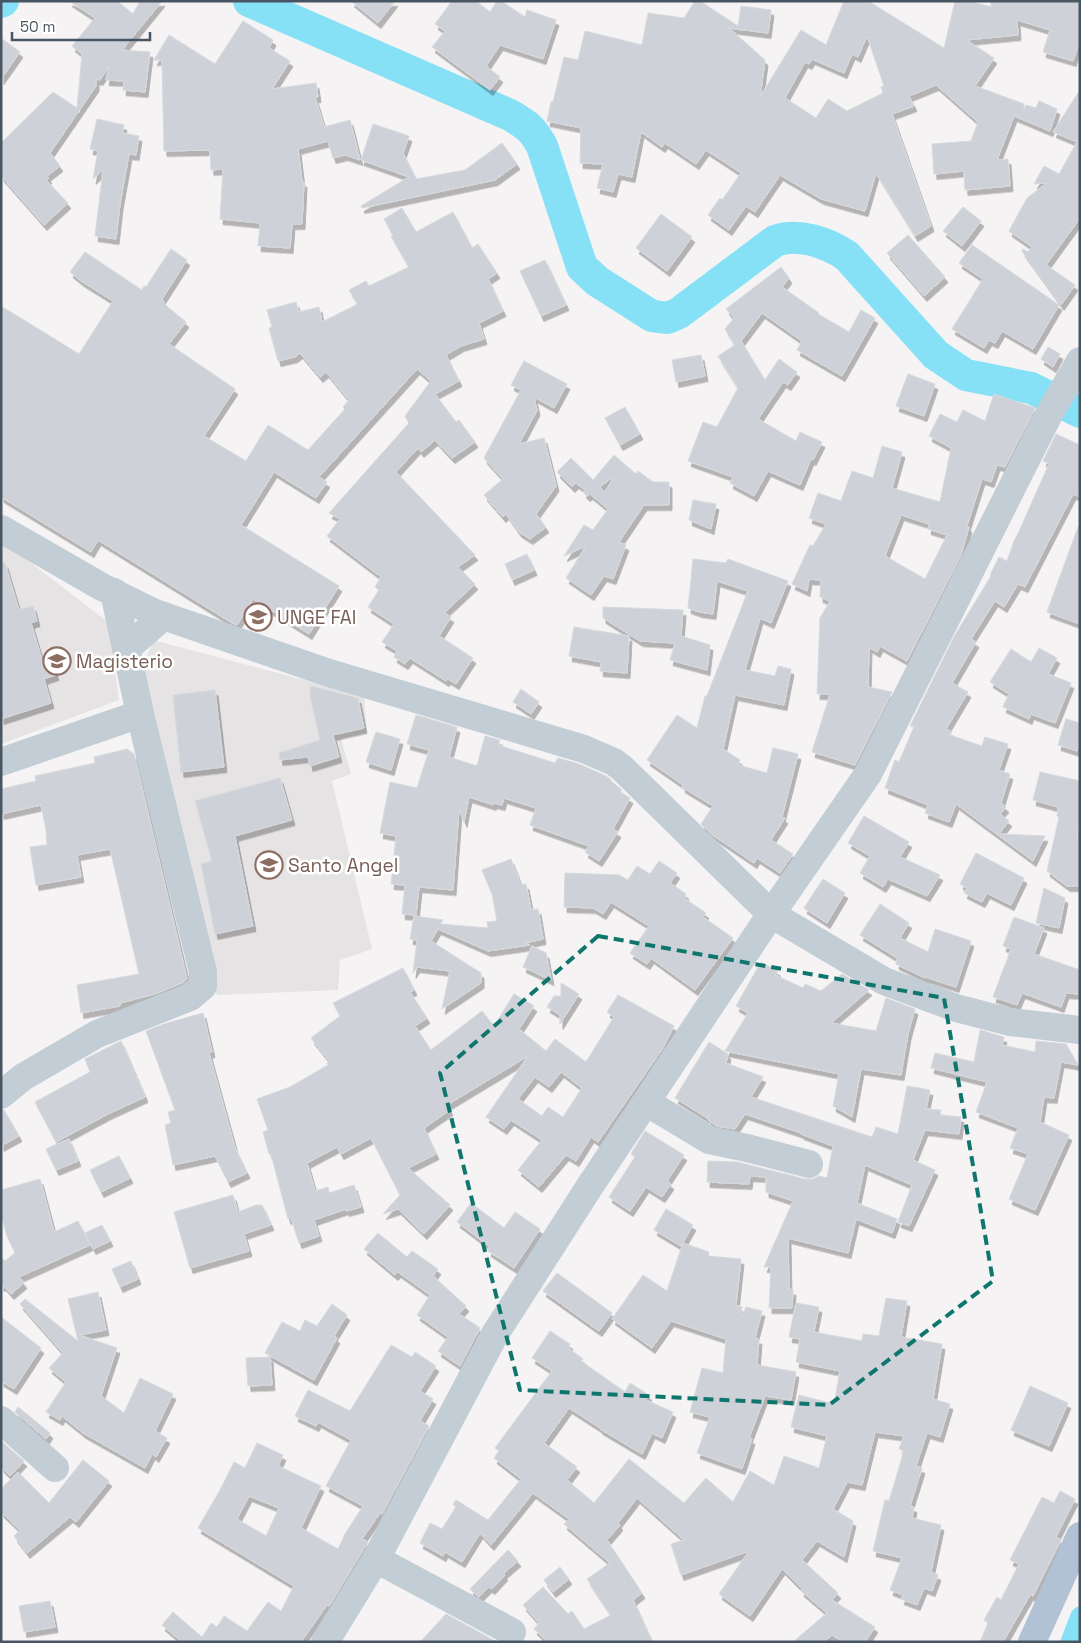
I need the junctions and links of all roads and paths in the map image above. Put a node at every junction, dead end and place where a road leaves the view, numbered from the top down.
1 (1075, 370) edge
2 (1, 529) edge
3 (1, 542) edge
4 (32, 546) junction
5 (114, 592) junction
6 (164, 616) junction
7 (126, 649) junction
8 (140, 714) junction
9 (1, 762) edge
10 (772, 914) junction
11 (1080, 1030) edge
12 (1, 1095) edge
13 (646, 1102) junction
14 (809, 1164) dead end
15 (1, 1420) edge
16 (55, 1468) dead end
17 (1080, 1536) edge
18 (376, 1559) junction
19 (512, 1632) dead end
20 (325, 1642) edge
21 (1032, 1642) edge

1 - 10 street
2 - 4 street
3 - 4 street
4 - 5 street
5 - 6 street
5 - 7 street
6 - 7 street
6 - 10 street
7 - 8 street
8 - 9 street
8 - 12 street
10 - 11 street
10 - 13 street
13 - 14 street
13 - 18 street
15 - 16 street
17 - 21 main road
18 - 19 street
18 - 20 street

